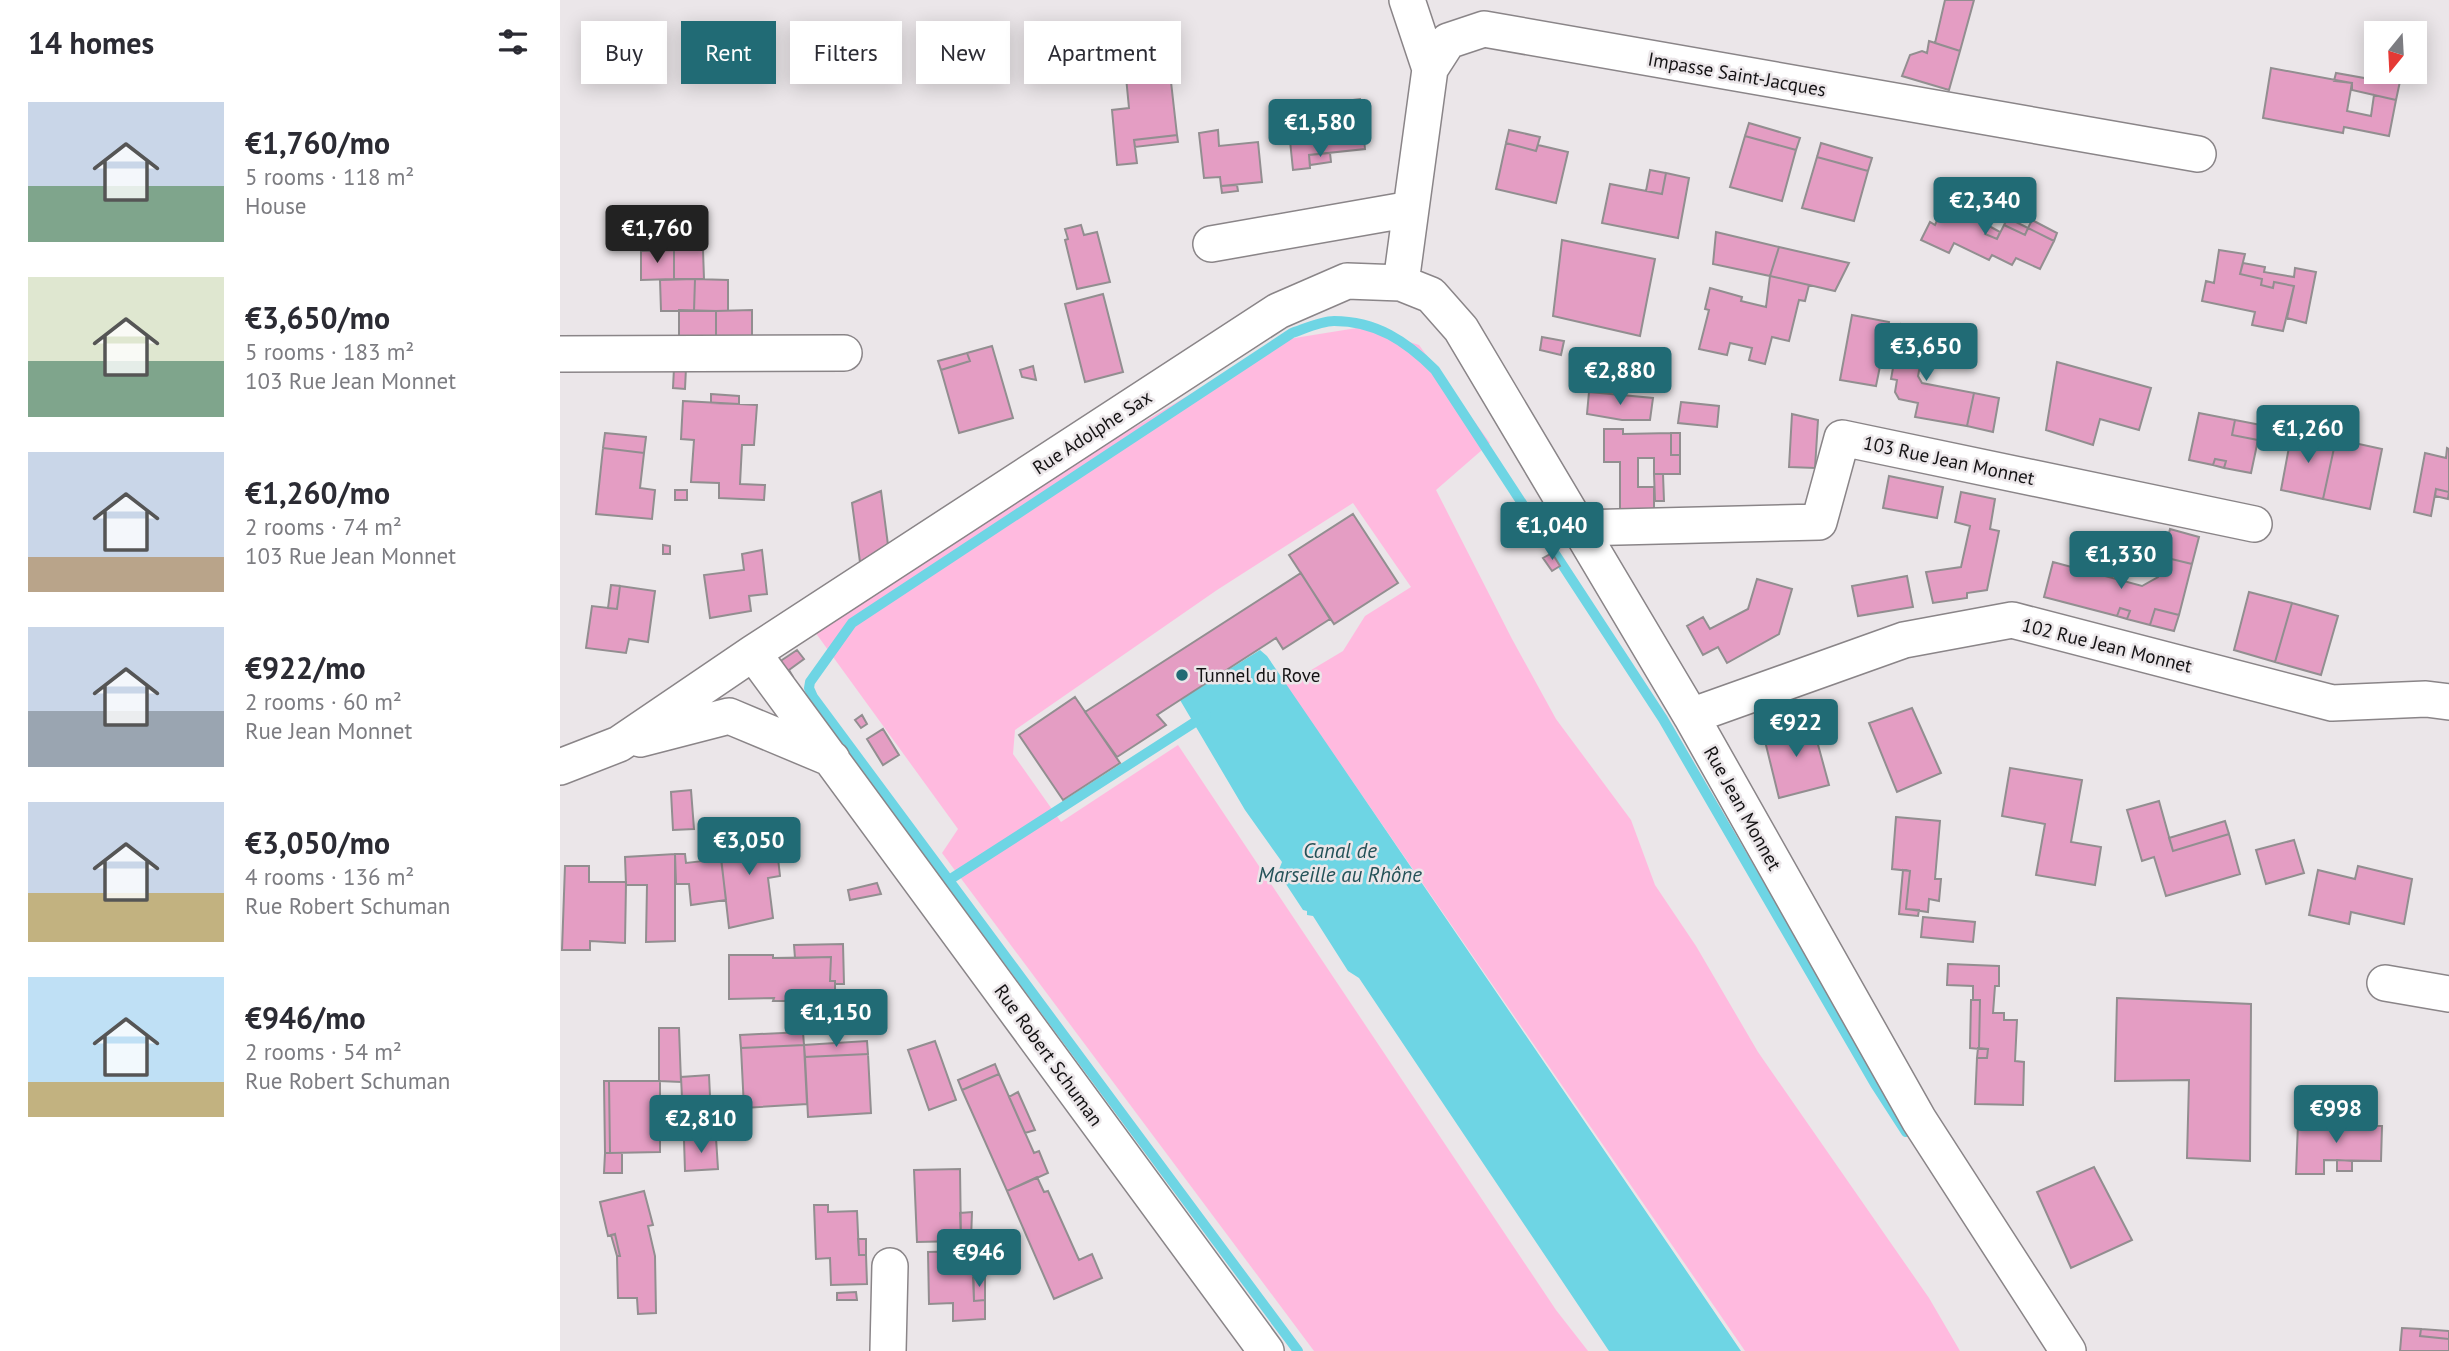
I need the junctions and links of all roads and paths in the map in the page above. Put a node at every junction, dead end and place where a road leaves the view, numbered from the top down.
1 (1407, 0) edge
2 (1430, 69) junction
3 (2198, 155) dead end
4 (1411, 209) junction
5 (1211, 244) dead end
6 (1401, 283) junction
7 (844, 353) dead end
8 (560, 354) edge
9 (2254, 524) dead end
10 (1578, 528) junction
11 (739, 662) junction
12 (2449, 702) edge
13 (729, 716) junction
14 (1690, 716) junction
15 (619, 744) junction
16 (832, 759) junction
17 (560, 767) edge
18 (2385, 983) dead end
19 (2449, 994) edge
20 (890, 1266) dead end
21 (888, 1351) edge
22 (1266, 1351) edge
23 (2068, 1351) edge

1 - 2 street
2 - 3 street, Impasse Saint-Jacques
2 - 4 street, Impasse Saint-Jacques
4 - 5 street
4 - 6 street
6 - 10 street, Rue Jean Monnet
6 - 11 street, Rue Adolphe Sax
7 - 8 street
9 - 10 street, 103 Rue Jean Monnet
10 - 14 street, Rue Jean Monnet
11 - 13 street
11 - 15 street, Rue Adolphe Sax
11 - 16 street, Rue Robert Schuman
12 - 14 street, 102 Rue Jean Monnet
13 - 15 street
13 - 16 street
14 - 23 street, Rue Jean Monnet
15 - 17 street, Rue Adolphe Sax
16 - 22 street, Rue Robert Schuman
18 - 19 street
20 - 21 street

